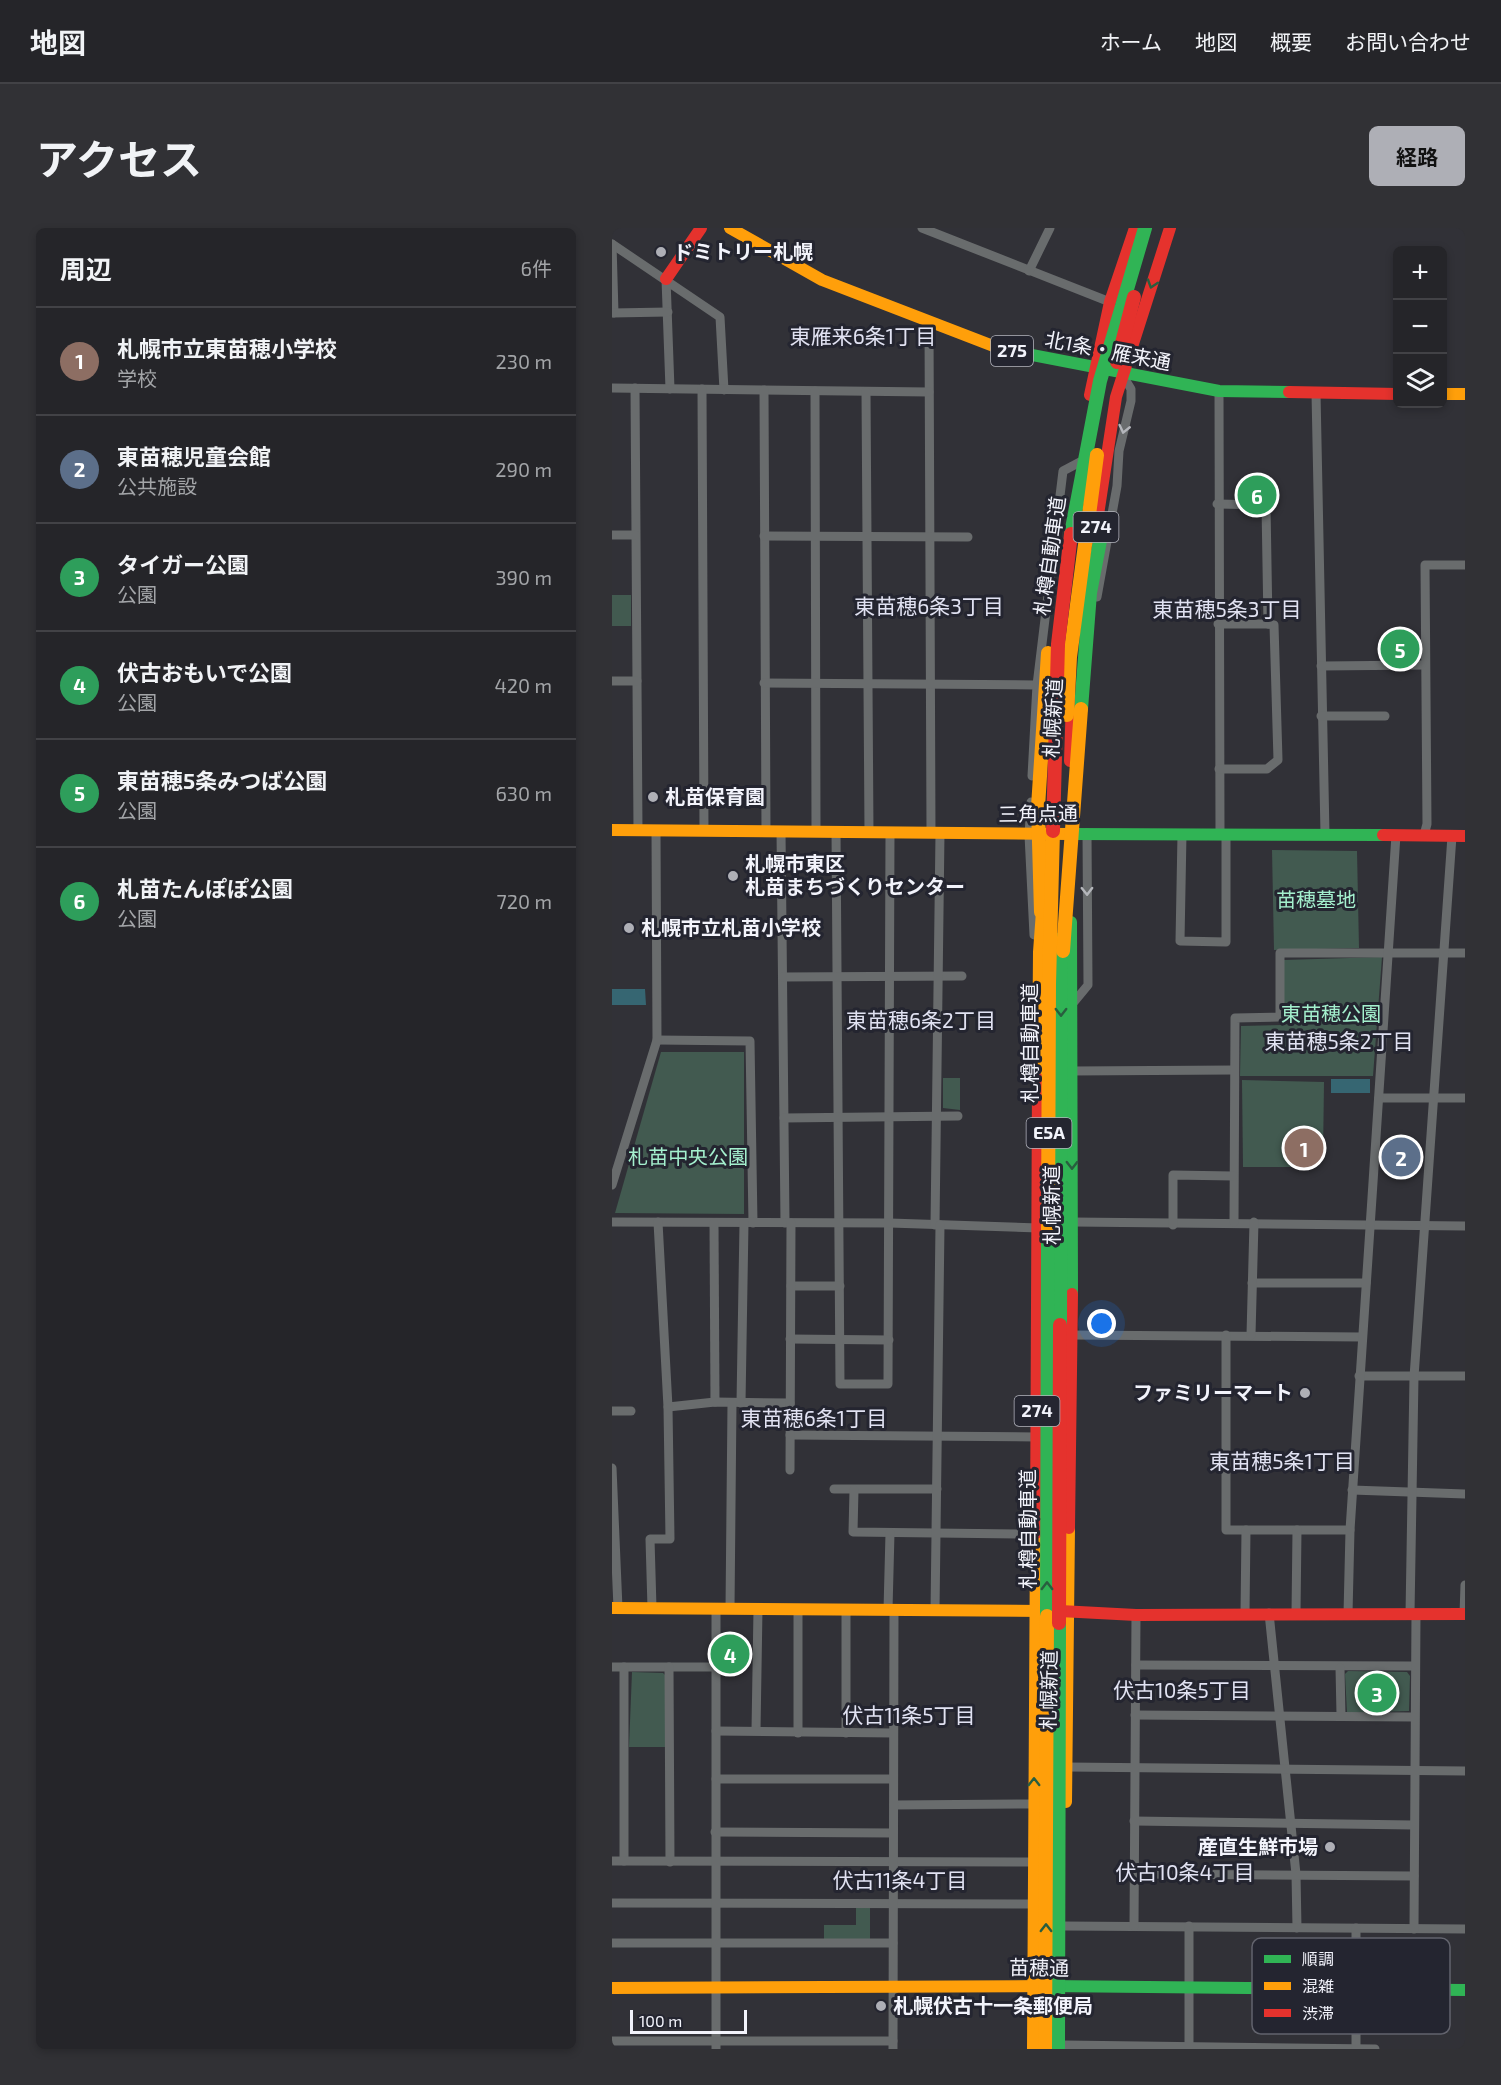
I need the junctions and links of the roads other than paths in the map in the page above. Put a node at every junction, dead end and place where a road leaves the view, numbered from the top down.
1 (701, 228) edge
2 (730, 228) edge
3 (922, 228) edge
4 (1050, 228) edge
5 (1135, 228) edge
6 (1145, 228) edge
7 (1156, 228) edge
8 (1170, 228) edge
9 (612, 244) edge
10 (1029, 271) junction
11 (666, 279) junction
12 (1110, 302) junction
13 (668, 312) junction
14 (613, 313) edge
15 (929, 324) junction
16 (1095, 369) junction
17 (1121, 374) junction
18 (612, 388) edge
19 (635, 388) junction
20 (670, 389) junction
21 (702, 389) junction
22 (724, 390) junction
23 (764, 390) junction
24 (815, 391) junction
25 (1219, 391) junction
26 (866, 392) junction
27 (928, 392) junction
28 (1316, 393) junction
29 (1393, 394) edge
30 (1447, 394) edge
31 (1465, 394) edge
32 (1109, 432) junction
33 (1080, 462) junction
34 (1077, 492) junction
35 (1217, 504) junction
36 (612, 535) edge
37 (635, 535) junction
38 (764, 536) junction
39 (816, 537) junction
40 (867, 537) junction
41 (930, 537) junction
42 (968, 537) dead end
43 (1465, 566) edge
44 (1218, 624) junction
45 (1268, 624) junction
46 (1425, 665) junction
47 (1321, 666) junction
48 (612, 681) edge
49 (637, 681) junction
50 (764, 683) junction
51 (816, 683) junction
52 (868, 683) junction
53 (931, 684) junction
54 (1036, 685) junction
55 (1321, 716) junction
56 (1385, 716) dead end
57 (1071, 740) junction
58 (1219, 769) junction
59 (612, 830) edge
60 (638, 830) junction
61 (656, 831) junction
62 (704, 831) junction
63 (781, 831) junction
64 (816, 831) junction
65 (836, 831) junction
66 (766, 832) junction
67 (869, 832) junction
68 (890, 832) junction
69 (1087, 832) junction
70 (935, 833) junction
71 (1049, 834) junction
72 (1069, 834) junction
73 (1182, 834) junction
74 (1223, 834) junction
75 (1325, 834) junction
76 (1029, 835) junction
77 (1396, 835) junction
78 (1424, 835) junction
79 (1459, 836) edge
80 (1389, 952) junction
81 (1443, 953) junction
82 (1465, 953) edge
83 (938, 975) junction
84 (837, 976) junction
85 (891, 976) junction
86 (962, 976) dead end
87 (783, 977) junction
88 (1050, 985) junction
89 (1074, 1002) junction
90 (657, 1040) junction
91 (1234, 1070) junction
92 (1072, 1071) junction
93 (1432, 1097) junction
94 (1379, 1098) junction
95 (1465, 1098) edge
96 (958, 1116) dead end
97 (890, 1117) junction
98 (937, 1117) junction
99 (784, 1118) junction
100 (839, 1118) junction
101 (1233, 1176) junction
102 (612, 1185) edge
103 (612, 1222) edge
104 (658, 1222) junction
105 (1073, 1222) junction
106 (1234, 1222) junction
107 (1254, 1222) junction
108 (714, 1223) junction
109 (748, 1223) junction
110 (788, 1223) junction
111 (840, 1223) junction
112 (890, 1223) junction
113 (937, 1225) junction
114 (1173, 1225) junction
115 (1371, 1226) junction
116 (1424, 1226) junction
117 (1465, 1226) edge
118 (1039, 1227) junction
119 (1252, 1283) junction
120 (1366, 1284) junction
121 (791, 1286) junction
122 (840, 1286) junction
123 (1070, 1335) junction
124 (1226, 1335) junction
125 (1251, 1335) junction
126 (1362, 1337) junction
127 (790, 1339) junction
128 (840, 1339) junction
129 (889, 1340) junction
130 (1359, 1376) junction
131 (1465, 1376) edge
132 (1414, 1377) junction
133 (715, 1402) junction
134 (737, 1403) junction
135 (789, 1403) junction
136 (668, 1407) junction
137 (612, 1411) edge
138 (631, 1411) dead end
139 (790, 1435) junction
140 (938, 1437) junction
141 (1037, 1437) junction
142 (612, 1468) edge
143 (790, 1470) dead end
144 (937, 1489) junction
145 (834, 1490) dead end
146 (854, 1490) junction
147 (1352, 1490) junction
148 (1411, 1491) junction
149 (1465, 1494) edge
150 (1246, 1530) junction
151 (1297, 1530) junction
152 (1350, 1530) junction
153 (890, 1533) junction
154 (936, 1533) junction
155 (1019, 1534) dead end
156 (1465, 1585) edge
157 (615, 1608) edge
158 (652, 1608) junction
159 (716, 1609) junction
160 (730, 1609) junction
161 (758, 1609) junction
162 (798, 1610) junction
163 (846, 1610) junction
164 (891, 1610) junction
165 (935, 1611) junction
166 (1034, 1611) junction
167 (1070, 1612) junction
168 (1245, 1612) junction
169 (1269, 1613) junction
170 (1296, 1613) junction
171 (1348, 1614) junction
172 (1413, 1614) junction
173 (1464, 1614) edge
174 (1136, 1615) junction
175 (1136, 1665) junction
176 (1274, 1666) junction
177 (1414, 1666) junction
178 (612, 1667) edge
179 (624, 1667) junction
180 (669, 1667) junction
181 (716, 1668) junction
182 (1340, 1668) junction
183 (1135, 1715) junction
184 (1341, 1715) junction
185 (1279, 1716) junction
186 (1413, 1718) junction
187 (756, 1730) junction
188 (716, 1731) junction
189 (798, 1733) junction
190 (846, 1733) junction
191 (893, 1733) junction
192 (1067, 1767) junction
193 (1134, 1768) junction
194 (1285, 1770) junction
195 (1413, 1770) junction
196 (1465, 1771) edge
197 (716, 1779) junction
198 (893, 1779) junction
199 (1034, 1804) junction
200 (894, 1805) junction
201 (1134, 1821) junction
202 (1291, 1823) junction
203 (1413, 1825) junction
204 (715, 1832) junction
205 (893, 1833) junction
206 (612, 1861) edge
207 (624, 1861) junction
208 (715, 1861) junction
209 (893, 1861) junction
210 (670, 1862) junction
211 (1034, 1862) junction
212 (1134, 1874) junction
213 (1296, 1874) junction
214 (1414, 1876) junction
215 (612, 1904) edge
216 (716, 1904) junction
217 (893, 1904) junction
218 (1033, 1904) junction
219 (1064, 1926) junction
220 (1134, 1926) junction
221 (1189, 1926) junction
222 (1298, 1928) junction
223 (1356, 1928) junction
224 (1414, 1929) junction
225 (1465, 1929) edge
226 (1356, 1938) edge
227 (612, 1943) edge
228 (893, 1943) junction
229 (716, 1945) junction
230 (892, 1986) junction
231 (716, 1987) junction
232 (1063, 1987) junction
233 (612, 1988) edge
234 (1033, 1988) junction
235 (1190, 1989) junction
236 (1252, 1989) edge
237 (1450, 1990) edge
238 (1465, 1990) edge
239 (612, 2041) edge
240 (626, 2045) edge
241 (670, 2045) edge
242 (716, 2045) edge
243 (775, 2045) edge
244 (834, 2045) edge
245 (893, 2045) edge
246 (1190, 2047) junction
247 (1062, 2048) edge
248 (1127, 2048) edge
249 (1033, 2049) edge
250 (1045, 2049) edge
251 (1241, 2049) edge
252 (1306, 2049) edge
253 (1356, 2049) edge
254 (1375, 2049) edge

1 - 11 main road
2 - 15 main road, 北1条・雁来通 / 275
3 - 10 street
4 - 10 street
5 - 12 main road, 札幌新道 / 274
6 - 88 main road, 札樽自動車道 / E5A, bridge
7 - 88 main road, 札樽自動車道 / E5A, bridge
8 -> 17 main road, 札幌新道 / 274
9 - 11 street
9 - 14 street
10 - 12 street
11 - 13 street
11 - 22 street
12 - 16 main road, 札幌新道 / 274
13 - 14 street
13 - 20 street
15 - 16 main road, 北1条・雁来通 / 275
15 - 27 street
16 - 17 main road, 北1条・雁来通 / 275
16 - 33 main road, 札幌新道 / 274
17 - 25 main road, 北1条・雁来通 / 275
17 - 32 main road, 札幌新道 / 274
17 -> 57 street
18 - 19 street
19 - 20 street
19 - 37 street
20 - 21 street
21 - 22 street
21 - 62 street
22 - 23 street
23 - 24 street
23 - 38 street
24 - 26 street
24 - 39 street
25 - 28 main road, 北1条・雁来通 / 275
25 - 35 street
26 - 27 street
26 - 40 street
27 - 41 street
28 - 29 main road, 北1条・雁来通 / 275
28 - 47 street
30 - 31 main road
32 - 57 main road, 札幌新道 / 274
32 - 88 main road, bridge
33 - 34 main road, 札幌新道 / 274
33 - 54 street
34 - 71 main road, 札幌新道 / 274
34 - 88 main road, bridge
35 - 44 street
35 - 45 street
36 - 37 street
37 - 49 street
38 - 39 street
38 - 50 street
39 - 40 street
39 - 51 street
40 - 41 street
40 - 52 street
41 - 42 street
41 - 53 street
43 - 46 street
44 - 45 street
44 - 58 street
45 - 58 street
46 - 47 street
46 - 78 street
47 - 55 street
48 - 49 street
49 - 60 street
50 - 51 street
50 - 66 street
51 - 52 street
51 - 64 street
52 - 53 street
52 - 67 street
53 - 54 street
53 - 70 street
54 - 76 street
55 - 56 street
55 - 75 street
57 - 72 main road, 札幌新道 / 274
58 - 74 street
59 - 60 main road, 三角点通
60 - 61 main road, 三角点通
61 - 62 main road, 三角点通
61 - 90 street
62 - 66 main road, 三角点通
63 - 64 main road, 三角点通
63 - 66 main road, 三角点通
63 - 87 street
64 - 65 main road, 三角点通
65 - 67 main road, 三角点通
65 - 84 street
67 - 68 main road, 三角点通
68 - 70 main road, 三角点通
68 - 85 street
69 - 72 main road, 三角点通
69 - 73 main road, 三角点通
69 -> 89 street
70 - 76 main road, 三角点通
70 - 83 street
71 - 72 main road, 三角点通
71 - 76 main road, 三角点通
71 - 88 main road, 札幌新道 / 274
72 - 89 main road, 札幌新道 / 274
73 - 74 main road, 三角点通
73 - 74 street
74 - 75 main road, 三角点通
75 - 77 main road, 三角点通
76 - 88 street
77 - 78 main road, 三角点通
77 - 80 street
78 - 79 main road, 三角点通
79 - 81 street
80 - 81 street
80 - 91 street
80 - 94 street
81 - 82 street
81 - 93 street
83 - 85 street
83 - 86 street
83 - 98 street
84 - 85 street
84 - 87 street
84 - 100 street
85 - 97 street
87 - 99 street
88 - 118 main road, 札幌新道 / 274
88 -> 247 main road, 札樽自動車道 / E5A, bridge
250 -> 88 main road, 札樽自動車道 / E5A, bridge
89 - 92 main road, 札幌新道 / 274
90 - 102 street
90 - 109 street
91 - 92 street
91 - 101 street
92 -> 105 main road, 札幌新道 / 274
93 - 94 street
93 - 95 street
93 - 116 street
94 - 115 street
96 - 98 street
97 - 98 street
97 - 100 street
97 - 112 street
98 - 113 street
99 - 100 street
99 - 110 street
100 - 111 street
101 - 106 street
101 - 114 street
103 - 104 street
104 - 108 street
104 - 136 street
105 - 114 street
105 - 123 main road, 札幌新道 / 274
106 - 107 street
106 - 114 street
107 - 115 street
107 - 119 street
108 - 109 street
108 - 133 street
109 - 110 street
109 - 134 street
110 - 111 street
110 - 121 street
111 - 112 street
111 - 122 street
112 - 113 street
112 - 129 street
113 - 118 street
113 - 140 street
115 - 116 street
115 - 120 street
116 - 117 street
116 - 132 street
118 - 141 main road, 札幌新道 / 274
119 - 120 street
119 - 125 street
120 - 126 street
121 - 122 street
121 - 127 street
122 - 128 street
123 - 124 street
123 - 167 main road, 札幌新道 / 274
124 - 125 street
124 - 150 street
125 - 126 street
126 - 130 street
127 - 128 street
127 - 135 street
128 - 129 street
128 - 129 street
130 - 132 street
130 - 147 street
131 - 132 street
132 - 148 street
133 - 134 street
133 - 136 street
134 - 135 street
134 - 160 street
135 - 139 street
136 - 158 street
137 - 138 street
139 - 140 street
139 - 143 street
140 - 141 street
140 - 144 street
141 - 166 main road, 札幌新道 / 274
142 - 157 street
144 - 146 street
144 - 154 street
145 - 146 street
146 - 153 street
147 - 148 street
147 - 152 street
148 - 149 street
148 - 172 street
150 - 151 street
150 - 168 street
151 - 152 street
151 - 170 street
152 - 171 street
153 - 154 street
153 - 164 street
154 - 155 street
154 - 165 street
156 - 173 street
157 - 158 main road
158 - 159 main road
159 - 160 main road
159 - 181 street
160 - 161 main road
161 - 162 main road
161 - 187 street
162 - 163 main road
162 - 189 street
163 - 164 main road
163 - 190 street
164 - 165 main road
164 - 191 street
165 - 166 main road
166 - 167 main road
199 -> 166 main road, 札幌新道 / 274
167 - 174 main road
167 - 192 main road, 札幌新道 / 274
168 - 169 main road
168 - 174 main road
169 - 170 main road
169 - 176 street
170 - 171 main road
171 - 172 main road
172 - 173 main road
172 - 177 street
174 - 175 street
175 - 176 street
175 - 183 street
176 - 182 street
176 - 185 street
177 - 182 street
177 - 186 street
178 - 179 street
179 - 180 street
179 - 207 street
180 - 181 street
180 - 210 street
181 - 188 street
182 - 184 street
183 - 185 street
183 - 193 street
184 - 185 street
184 - 186 street
185 - 194 street
186 - 195 street
187 - 188 street
187 - 189 street
188 - 197 street
189 - 190 street
190 - 191 street
191 - 198 street
192 - 193 street
192 - 219 main road, 札幌新道 / 274
193 - 194 street
193 - 201 street
194 - 195 street
194 - 202 street
195 - 196 street
195 - 203 street
197 - 198 street
197 - 204 street
198 - 200 street
199 - 200 street
199 - 211 main road, 札幌新道 / 274
200 - 205 street
201 - 202 street
201 - 212 street
202 - 203 street
202 - 213 street
203 - 214 street
204 - 205 street
204 - 208 street
205 - 209 street
206 - 207 street
207 - 210 street
208 - 209 street
208 - 210 street
208 - 216 street
209 - 211 street
209 - 217 street
211 - 218 main road, 札幌新道 / 274
212 - 213 street
212 - 220 street
213 - 214 street
213 - 222 street
214 - 224 street
215 - 216 street
216 - 217 street
216 - 229 street
217 - 218 street
217 - 228 street
218 - 234 main road, 札幌新道 / 274
219 - 220 street
219 - 232 main road, 札幌新道 / 274
220 - 221 street
221 - 222 street
221 - 235 street
222 - 223 street
223 - 224 street
223 - 226 street
224 - 225 street
227 - 229 street
228 - 229 street
228 - 230 street
229 - 231 street
230 - 231 main road, 苗穂通
230 - 234 main road, 苗穂通
230 - 245 street
231 - 233 main road, 苗穂通
231 - 242 street
232 - 234 main road, 苗穂通
232 - 235 main road, 苗穂通
232 - 247 main road, 札幌新道 / 274
234 - 249 main road, 札幌新道 / 274
235 - 236 main road, 苗穂通
235 - 246 street
237 - 238 main road, 苗穂通
239 - 240 street
240 - 241 street
241 - 242 street
242 - 243 street
243 - 244 street
244 - 245 street
246 - 248 street
246 - 251 street
247 - 248 street
251 - 252 street
252 - 253 street
253 - 254 street

